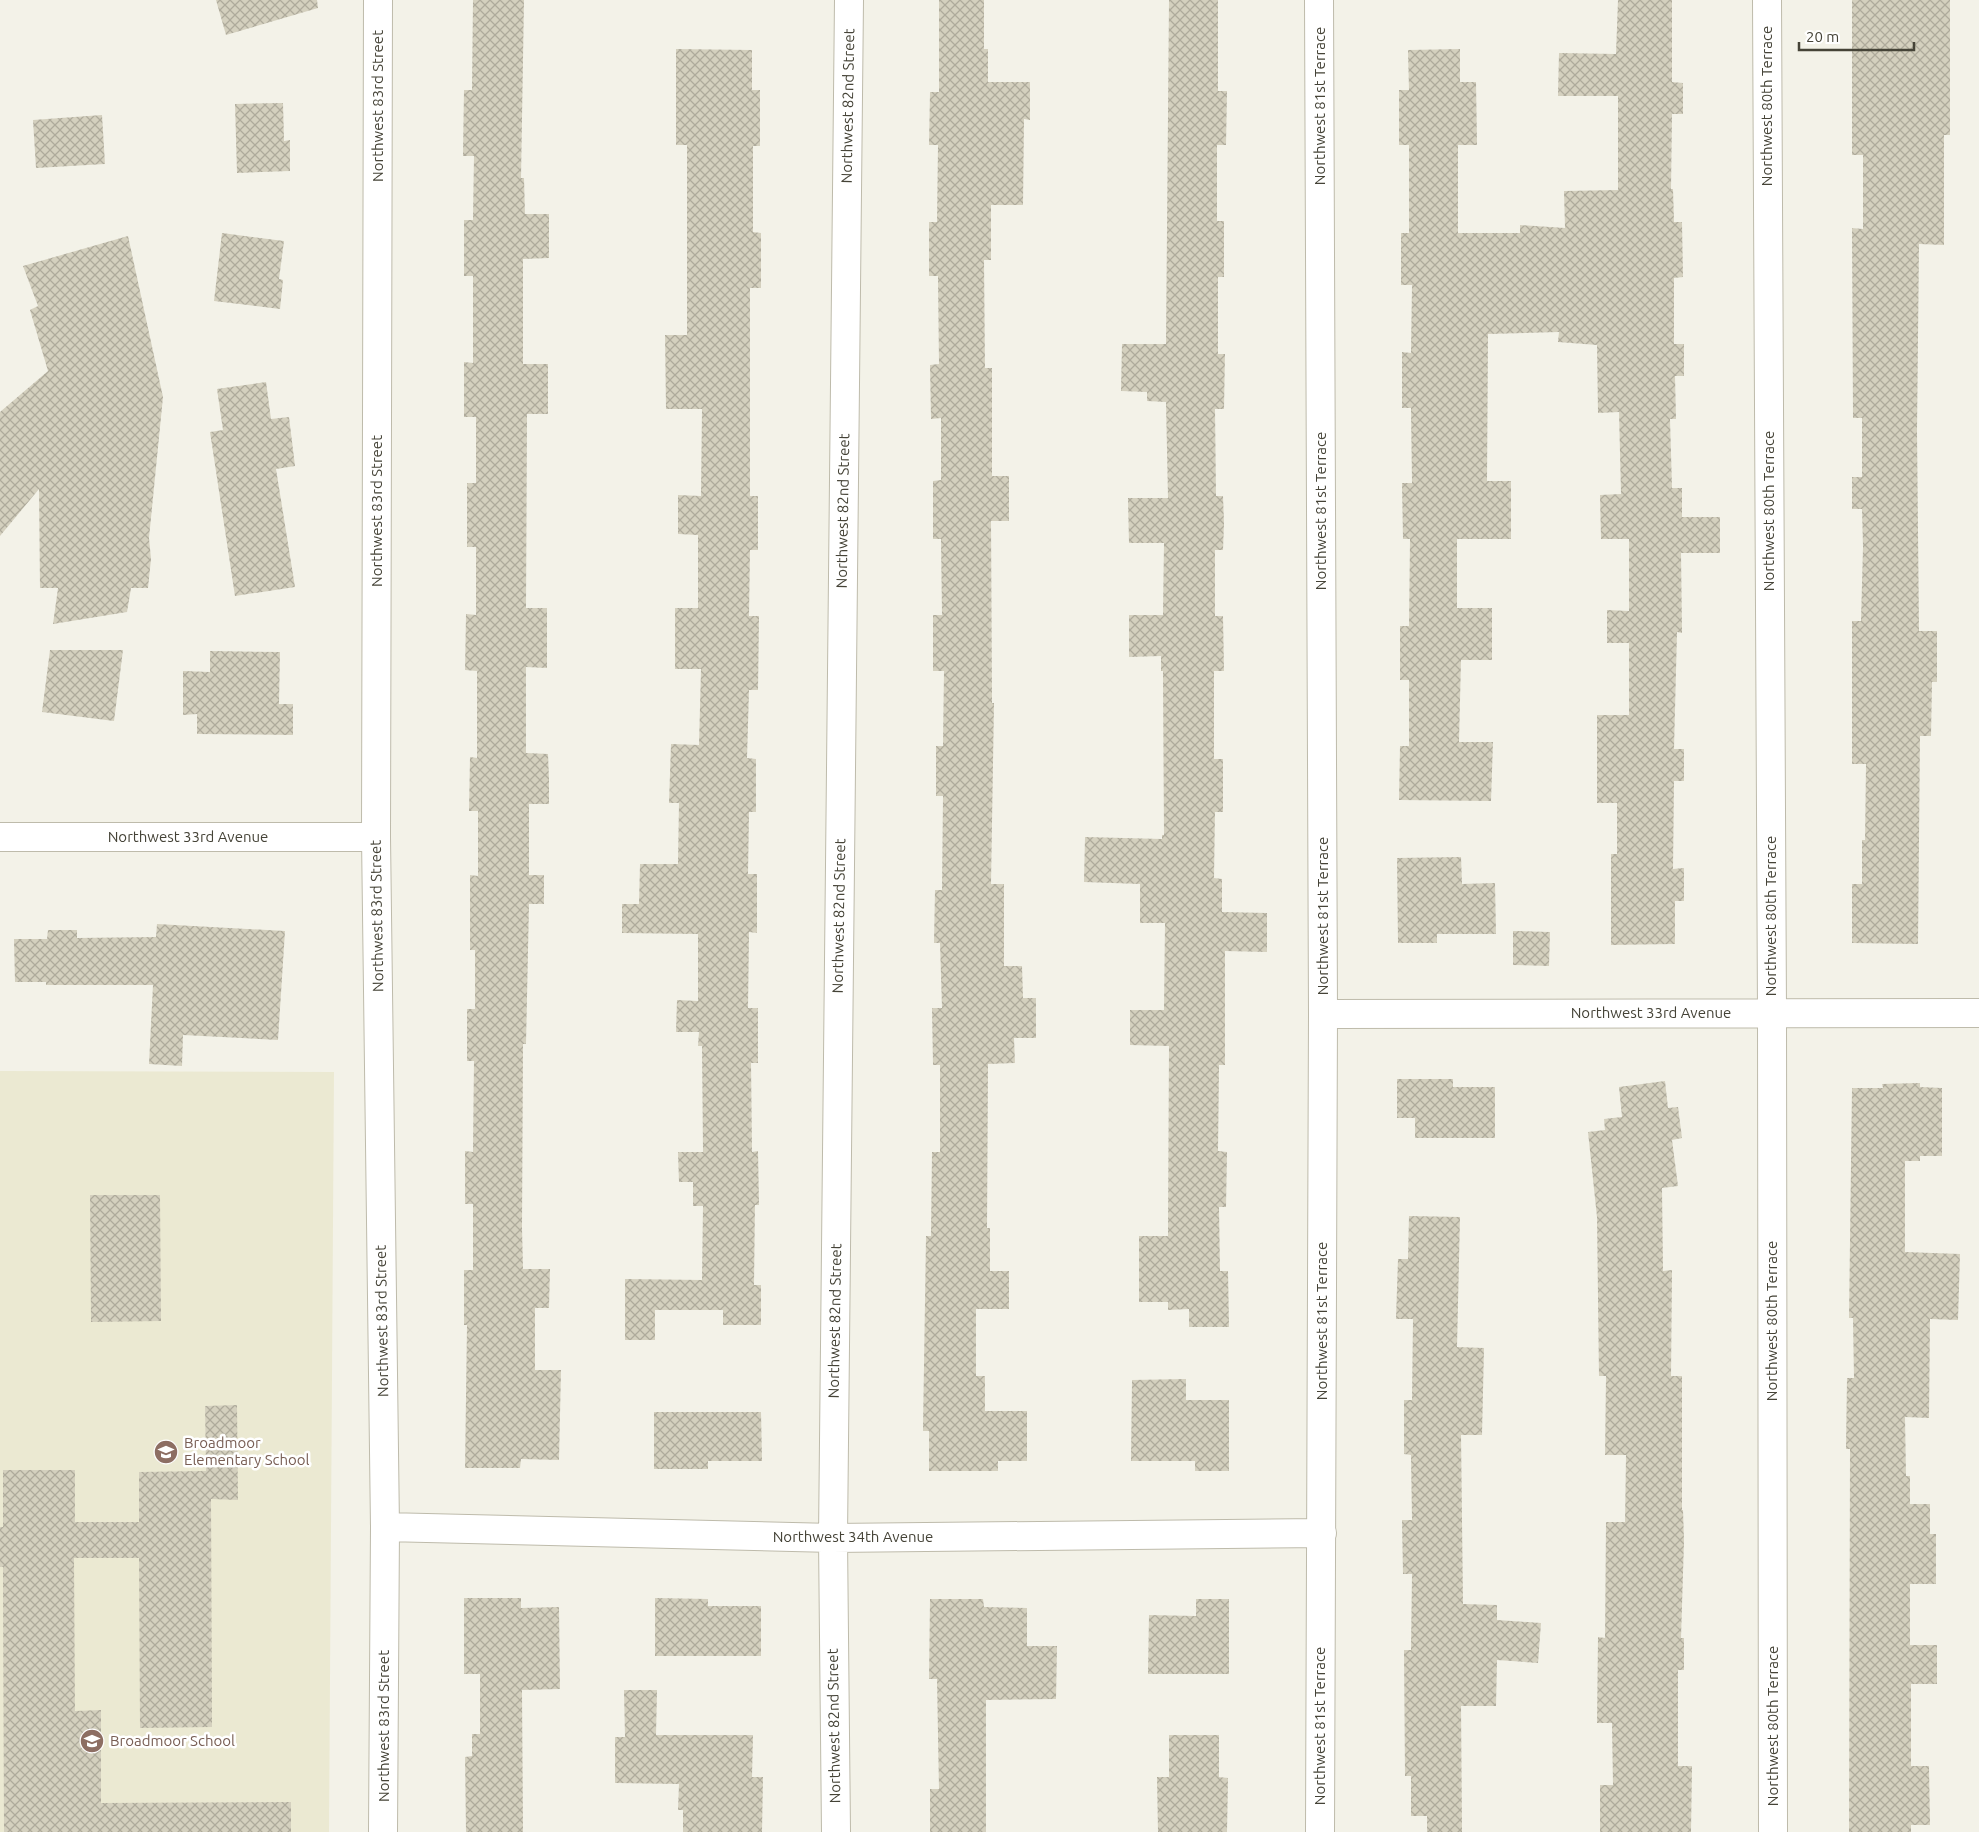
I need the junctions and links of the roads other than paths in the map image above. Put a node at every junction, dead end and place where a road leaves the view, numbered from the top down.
1 (378, 0) edge
2 (849, 0) edge
3 (1319, 0) edge
4 (1766, 0) edge
5 (0, 837) edge
6 (376, 837) junction
7 (1772, 1013) junction
8 (1979, 1013) edge
9 (1323, 1014) junction
10 (385, 1527) junction
11 (1322, 1533) junction
12 (832, 1538) junction
13 (383, 1832) edge
14 (836, 1832) edge
15 (1320, 1832) edge
16 (1773, 1832) edge

1 - 6 street, Northwest 83rd Street
2 - 12 street, Northwest 82nd Street
3 - 9 street, Northwest 81st Terrace
4 - 7 street, Northwest 80th Terrace
5 - 6 street, Northwest 33rd Avenue
6 - 10 street, Northwest 83rd Street
7 - 8 street, Northwest 33rd Avenue
7 - 9 street, Northwest 33rd Avenue
7 - 16 street, Northwest 80th Terrace
9 - 11 street, Northwest 81st Terrace
10 - 12 street, Northwest 34th Avenue
10 - 13 street, Northwest 83rd Street
11 - 12 street, Northwest 34th Avenue
11 - 15 street, Northwest 81st Terrace
12 - 14 street, Northwest 82nd Street

